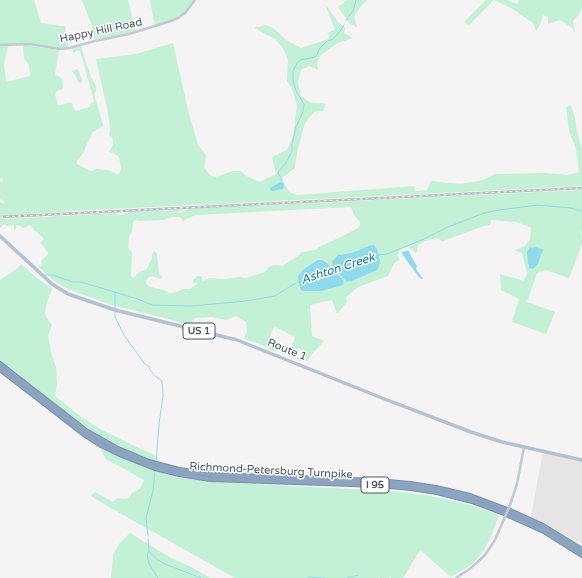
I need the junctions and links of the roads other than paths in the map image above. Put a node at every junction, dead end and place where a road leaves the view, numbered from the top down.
1 (195, 0) edge
2 (0, 45) edge
3 (0, 236) edge
4 (0, 364) edge
5 (0, 369) edge
6 (524, 447) junction
7 (582, 460) edge
8 (582, 550) edge
9 (582, 555) edge
10 (456, 578) edge

1 - 2 street, Happy Hill Road
3 - 6 main road, Route 1 / US 1
4 - 8 highway, Richmond-Petersburg Turnpike / I 95
5 - 9 highway, Richmond-Petersburg Turnpike / I 95
6 - 7 main road, Route 1 / US 1
6 - 10 street, bridge

